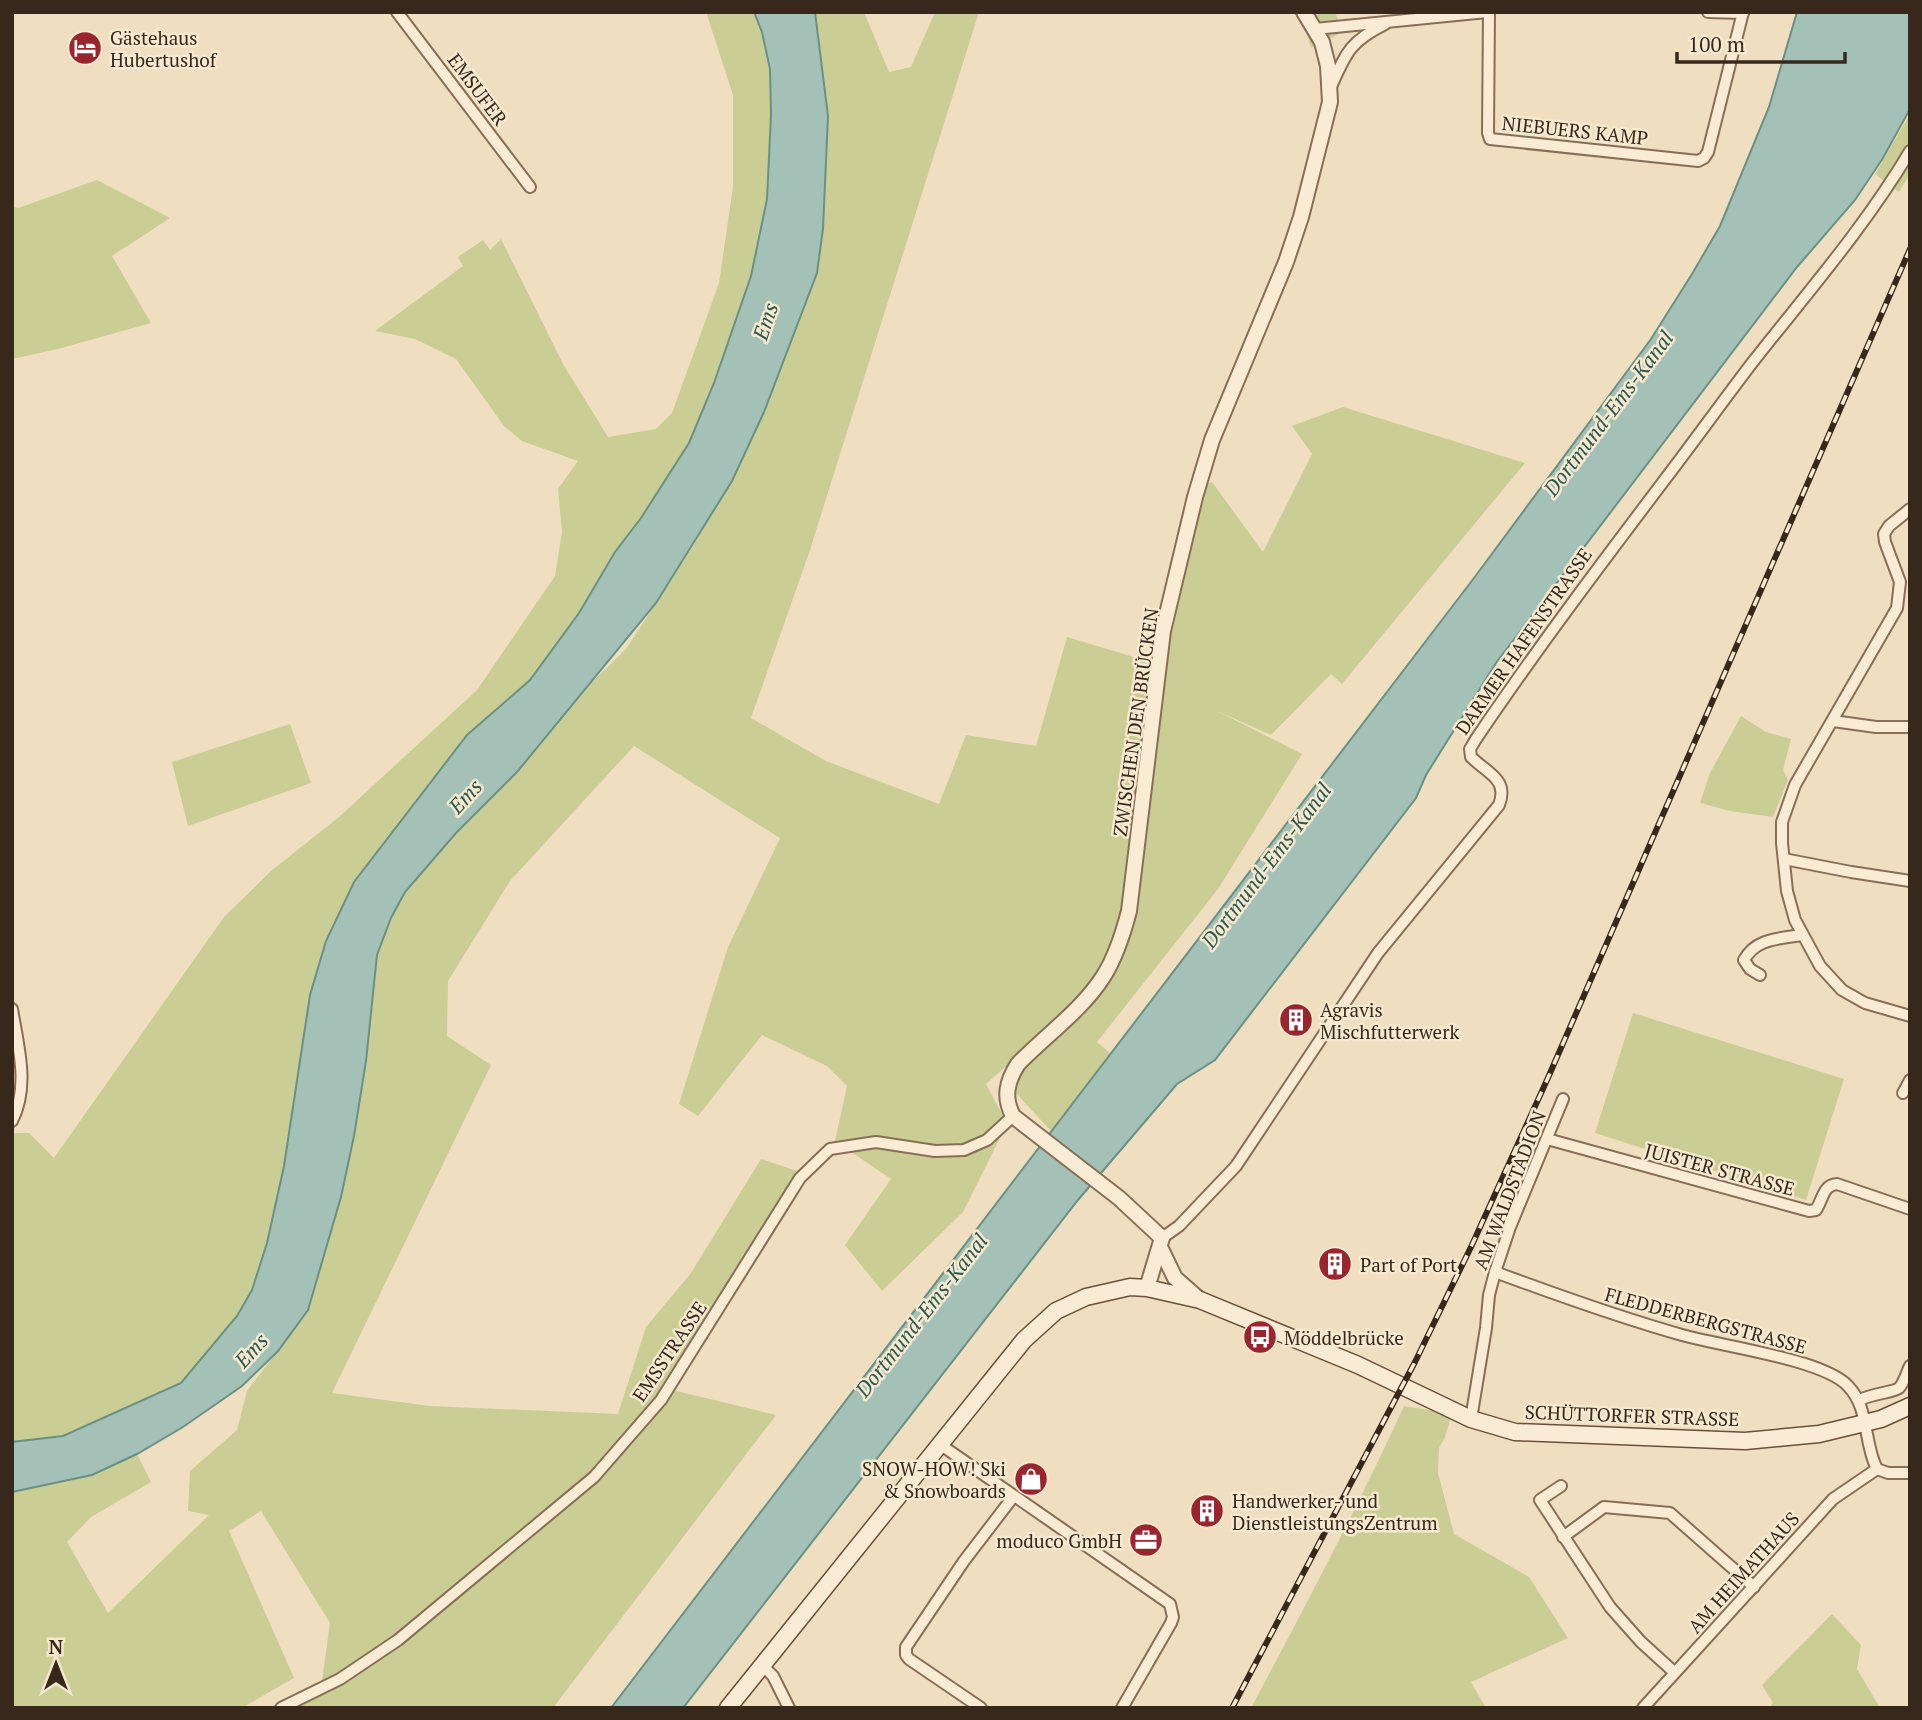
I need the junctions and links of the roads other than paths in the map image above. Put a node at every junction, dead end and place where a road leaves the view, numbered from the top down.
1 (397, 12) edge
2 (1304, 12) edge
3 (1488, 12) edge
4 (1708, 12) edge
5 (1743, 13) edge
6 (1394, 20) junction
7 (1315, 29) junction
8 (1330, 89) junction
9 (1910, 151) edge
10 (530, 187) dead end
11 (1910, 509) edge
12 (1833, 721) junction
13 (1910, 727) edge
14 (1784, 859) junction
15 (1910, 881) edge
16 (1801, 935) junction
17 (1760, 975) dead end
18 (12, 1009) edge
19 (1910, 1016) edge
20 (1910, 1080) edge
21 (1903, 1093) dead end
22 (1563, 1099) dead end
23 (1013, 1116) junction
24 (12, 1121) edge
25 (1547, 1139) junction
26 (1910, 1209) edge
27 (1161, 1242) junction
28 (1495, 1272) junction
29 (1147, 1287) junction
30 (1199, 1300) junction
31 (1910, 1366) edge
32 (1860, 1401) junction
33 (1910, 1406) edge
34 (1471, 1419) junction
35 (1865, 1424) junction
36 (941, 1445) junction
37 (1877, 1469) junction
38 (1910, 1473) edge
39 (1562, 1486) dead end
40 (1013, 1497) junction
41 (1563, 1537) junction
42 (1754, 1587) junction
43 (762, 1665) junction
44 (1674, 1672) junction
45 (281, 1708) edge
46 (728, 1708) edge
47 (789, 1708) edge
48 (981, 1708) edge
49 (1122, 1708) edge
50 (1643, 1708) edge

1 - 10 street, EMSUFER
2 - 7 street, ZWISCHEN DEN BRÜCKEN
3 - 5 street, NIEBUERS KAMP
3 - 6 street
4 - 5 street
6 - 7 street
6 - 8 street
7 - 8 street, ZWISCHEN DEN BRÜCKEN
8 - 23 street, ZWISCHEN DEN BRÜCKEN
9 - 27 street, DARMER HAFENSTRASSE
11 - 12 street
12 - 13 street
12 - 14 street
14 - 15 street
14 - 16 street
16 - 17 street
16 - 19 street
18 - 24 street
20 - 21 street
22 - 25 street, AM WALDSTADION
23 - 27 street
23 - 45 street, EMSSTRASSE
25 - 26 street, JUISTER STRASSE
25 - 28 street, AM WALDSTADION
27 - 29 street
27 - 30 street
28 - 32 street, FLEDDERBERGSTRASSE
28 - 34 street, AM WALDSTADION
29 - 30 main road, SCHÜTTORFER STRASSE
29 - 36 main road, SCHÜTTORFER STRASSE
30 - 34 main road, SCHÜTTORFER STRASSE
31 - 32 street
32 - 35 street
33 - 35 main road, SCHÜTTORFER STRASSE
34 - 35 main road, SCHÜTTORFER STRASSE
35 - 37 street
36 - 40 street
36 - 43 main road, SCHÜTTORFER STRASSE
37 - 38 street
37 - 42 street, AM HEIMATHAUS
39 - 41 street
40 - 48 street
40 - 49 street
41 - 42 street
41 - 44 street
42 - 44 street, AM HEIMATHAUS
43 - 46 main road, SCHÜTTORFER STRASSE
43 - 47 street
44 - 50 street, AM HEIMATHAUS

